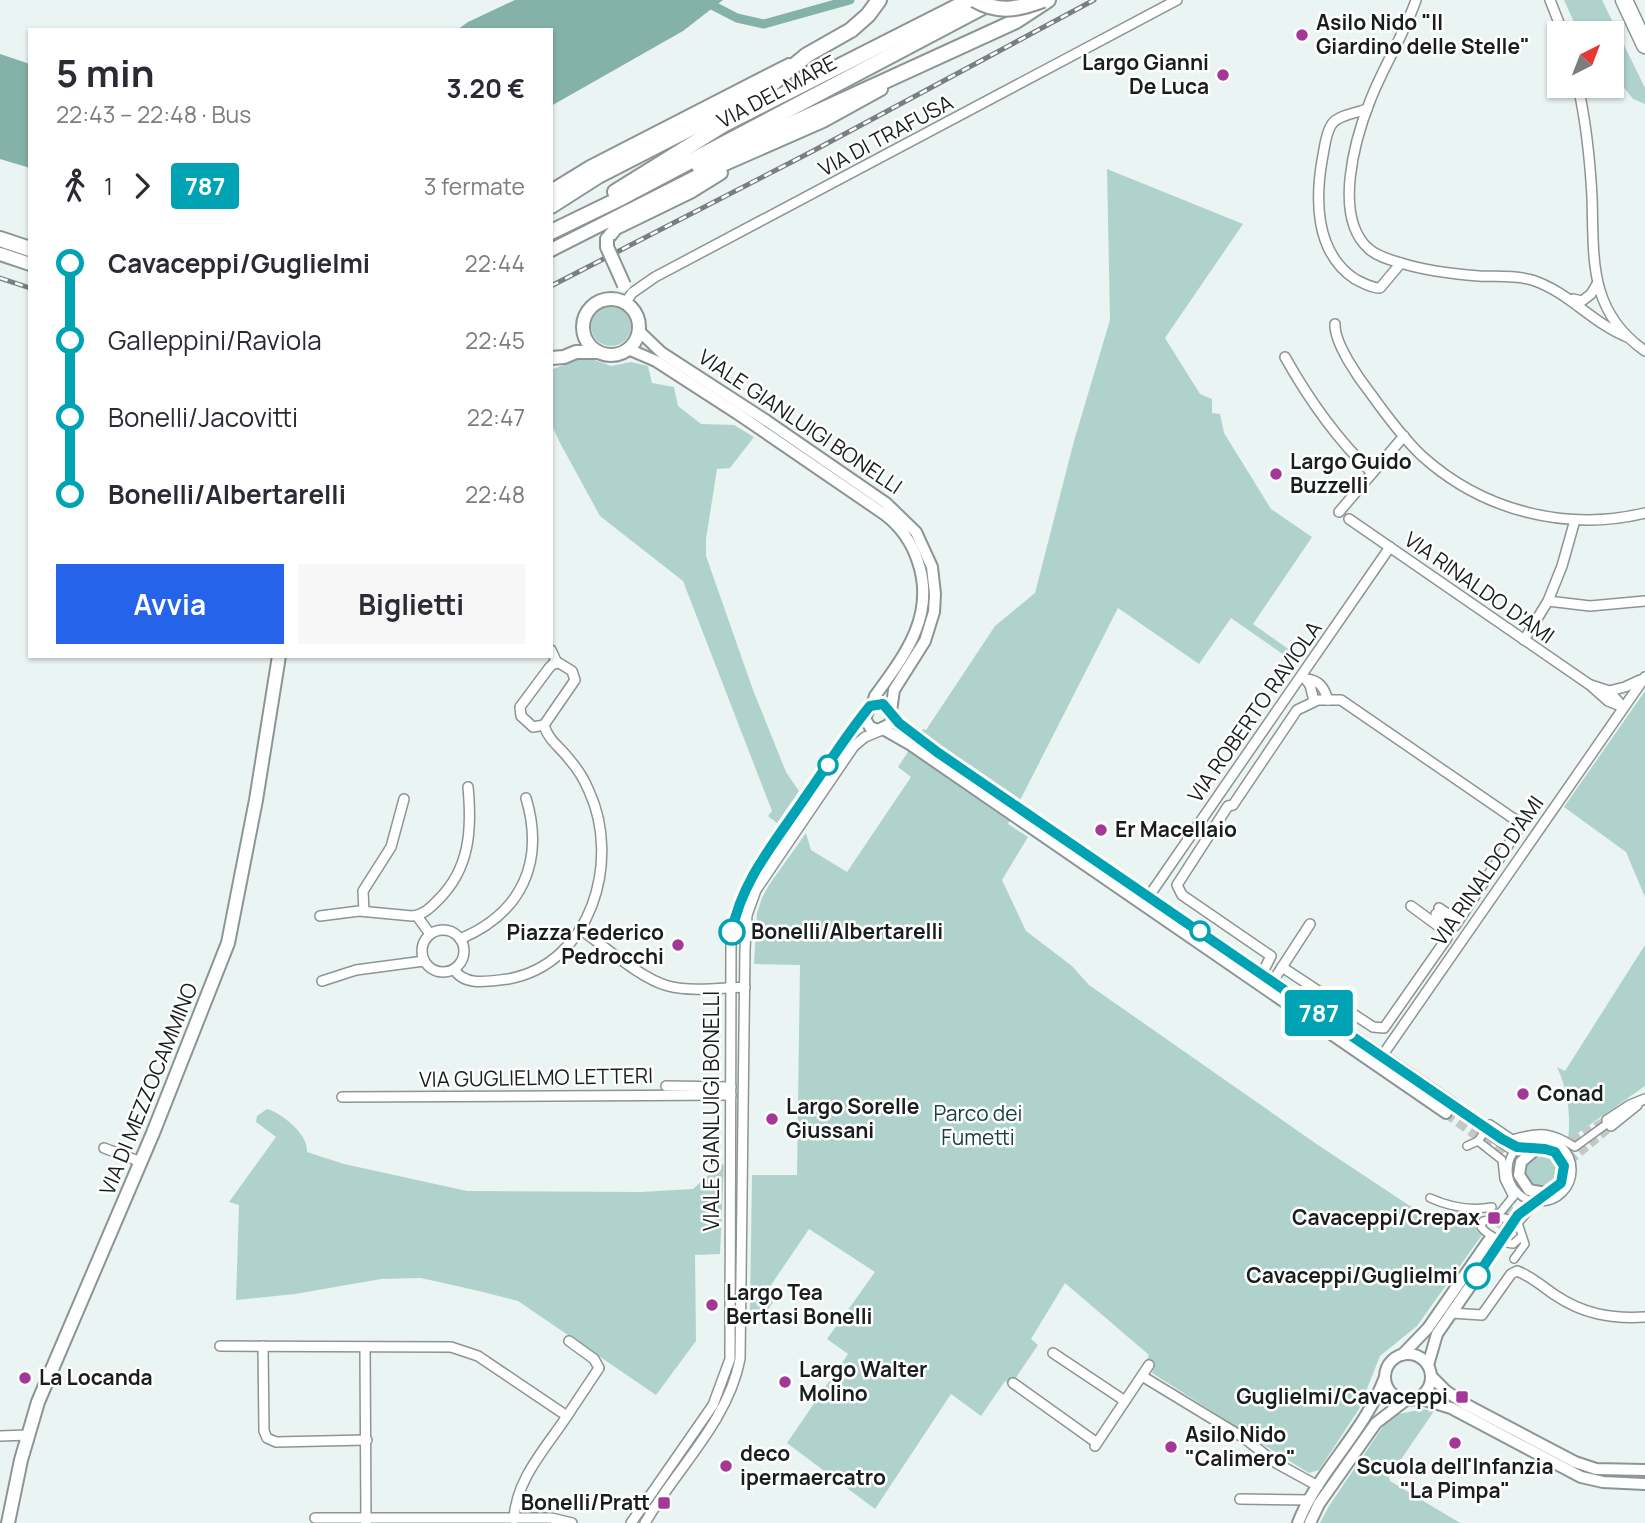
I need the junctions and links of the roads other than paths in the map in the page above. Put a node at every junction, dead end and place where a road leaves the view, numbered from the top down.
1 (879, 0) edge
2 (970, 0) edge
3 (975, 0) edge
4 (996, 0) edge
5 (1046, 0) edge
6 (1177, 0) edge
7 (1416, 0) edge
8 (1549, 0) edge
9 (1624, 0) edge
10 (1558, 21) edge
11 (1645, 45) edge
12 (955, 48) junction
13 (807, 55) junction
14 (1580, 98) edge
15 (1367, 109) junction
16 (764, 149) junction
17 (553, 190) edge
18 (617, 200) junction
19 (553, 205) edge
20 (576, 219) junction
21 (553, 231) edge
22 (0, 239) edge
23 (28, 248) edge
24 (553, 249) edge
25 (0, 254) edge
26 (28, 263) edge
27 (1401, 263) junction
28 (1597, 284) junction
29 (1571, 299) junction
30 (624, 302) junction
31 (1582, 302) junction
32 (1605, 305) junction
33 (1587, 312) junction
34 (1335, 324) dead end
35 (639, 331) junction
36 (1627, 337) junction
37 (628, 349) junction
38 (1645, 351) edge
39 (598, 352) junction
40 (1285, 357) dead end
41 (553, 358) edge
42 (1404, 436) junction
43 (1371, 472) junction
44 (1339, 512) dead end
45 (1645, 513) edge
46 (1349, 519) dead end
47 (1574, 520) junction
48 (1390, 547) junction
49 (1548, 601) junction
50 (1645, 601) edge
51 (1524, 640) junction
52 (553, 654) edge
53 (279, 658) edge
54 (557, 663) junction
55 (1304, 677) junction
56 (1645, 677) edge
57 (1607, 694) junction
58 (1328, 700) junction
59 (1314, 701) junction
60 (870, 707) junction
61 (1623, 707) junction
62 (892, 713) junction
63 (1611, 724) junction
64 (544, 725) junction
65 (533, 727) junction
66 (883, 729) junction
67 (551, 741) junction
68 (913, 741) junction
69 (468, 788) dead end
70 (526, 798) dead end
71 (404, 799) dead end
72 (1017, 812) junction
73 (1149, 896) junction
74 (1410, 906) dead end
75 (363, 911) junction
76 (1437, 911) dead end
77 (320, 916) dead end
78 (416, 916) junction
79 (1310, 924) dead end
80 (580, 929) junction
81 (430, 934) junction
82 (460, 939) junction
83 (424, 961) junction
84 (1282, 967) junction
85 (454, 969) junction
86 (1262, 974) junction
87 (322, 981) dead end
88 (1273, 981) junction
89 (745, 987) junction
90 (731, 988) junction
91 (1382, 1056) junction
92 (666, 1086) dead end
93 (731, 1091) junction
94 (342, 1097) dead end
95 (1608, 1123) dead end
96 (1485, 1132) junction
97 (1478, 1141) junction
98 (1467, 1146) dead end
99 (1561, 1147) tunnel mouth
100 (1575, 1147) junction
101 (104, 1148) dead end
102 (1549, 1149) junction
103 (1535, 1150) junction
104 (1517, 1157) junction
105 (141, 1162) junction
106 (1568, 1164) junction
107 (1517, 1189) junction
108 (1549, 1192) junction
109 (1430, 1198) dead end
110 (1536, 1201) junction
111 (1492, 1207) dead end
112 (1480, 1209) junction
113 (1495, 1219) junction
114 (1483, 1222) junction
115 (1518, 1223) junction
116 (1521, 1237) junction
117 (1514, 1259) dead end
118 (1451, 1313) junction
119 (1645, 1317) edge
120 (569, 1341) dead end
121 (220, 1346) dead end
122 (262, 1346) junction
123 (365, 1347) junction
124 (1053, 1353) dead end
125 (1402, 1355) junction
126 (1149, 1366) dead end
127 (1430, 1370) junction
128 (1142, 1376) junction
129 (1385, 1377) junction
130 (1013, 1383) dead end
131 (1418, 1398) junction
132 (1406, 1400) junction
133 (1125, 1401) junction
134 (567, 1416) junction
135 (28, 1435) junction
136 (0, 1436) edge
137 (367, 1440) junction
138 (1645, 1470) edge
139 (1645, 1484) edge
140 (1318, 1486) junction
141 (1240, 1499) dead end
142 (1309, 1500) junction
143 (315, 1518) dead end
144 (514, 1519) junction
145 (366, 1521) edge
146 (8, 1523) edge
147 (572, 1523) edge
148 (631, 1523) edge
149 (645, 1523) edge
150 (1298, 1523) edge
151 (1310, 1523) edge

1 - 13 main road
2 - 20 main road, VIA DEL MARE
3 - 5 main road, bridge
4 - 18 main road, VIA DEL MARE
5 - 12 main road
6 - 30 street, VIA DI TRAFUSA
7 - 15 street
8 - 10 street
9 - 11 highway
12 - 16 main road
12 - 18 main road
13 - 17 main road
13 - 19 main road
14 - 28 street
15 - 27 street
15 - 27 street
16 - 24 main road
16 - 30 main road, bridge
18 - 20 main road, VIA DEL MARE
20 - 21 main road, VIA DEL MARE
22 - 23 main road
25 - 26 main road
27 - 29 street
28 - 31 street
28 - 32 street
29 - 31 street
29 - 33 street
30 - 35 main road
30 - 39 main road
31 - 32 street
32 - 33 street
32 - 36 street
33 - 36 street
34 - 42 street
35 - 37 main road
35 - 62 street, VIALE GIANLUIGI BONELLI
36 - 38 street
37 - 39 main road
37 - 60 street, VIALE GIANLUIGI BONELLI
39 - 41 main road
40 - 43 street
42 - 43 street
42 - 47 street
43 - 44 street
45 - 47 street
46 - 48 street, VIA RINALDO D'AMI
47 - 49 street
48 - 51 street, VIA RINALDO D'AMI
48 - 55 street, VIA ROBERTO RAVIOLA
49 - 50 street
49 - 51 street
51 - 57 street, VIA RINALDO D'AMI
52 - 54 street
53 - 105 main road, VIA DI MEZZOCAMMINO
54 - 64 street
54 - 65 street
55 - 58 street
55 - 59 street
55 - 73 street, VIA ROBERTO RAVIOLA
56 - 57 street
56 - 61 street, VIA RINALDO D'AMI
57 - 61 street, VIA RINALDO D'AMI
57 - 63 street
58 - 59 street
58 - 76 street
59 - 86 street
60 - 62 street
60 - 66 street
60 - 90 street, VIALE GIANLUIGI BONELLI
61 - 63 street, VIA RINALDO D'AMI
62 - 66 street
62 - 68 street
63 - 91 street, VIA RINALDO D'AMI
64 - 65 street
64 - 67 street
65 - 67 street
66 - 68 street
66 - 89 street, VIALE GIANLUIGI BONELLI
67 - 80 street
68 - 72 street
69 - 78 street
70 - 82 street
71 - 75 street
72 - 73 street
72 - 91 street
73 - 86 street
74 - 84 street
75 - 77 street
75 - 78 street
78 - 81 street
79 - 84 street
80 - 85 street
80 - 90 street
81 - 82 street
81 - 83 street
82 - 85 street
83 - 85 street
83 - 87 street
84 - 88 street
86 - 88 street
88 - 91 street
89 - 90 street
89 - 149 street, VIALE GIANLUIGI BONELLI
90 - 93 street, VIALE GIANLUIGI BONELLI
92 - 93 street
93 - 94 street, VIA GUGLIELMO LETTERI
93 - 148 street, VIALE GIANLUIGI BONELLI
95 - 100 street
96 - 97 street
96 - 100 street
96 - 104 street
97 - 98 street
97 - 107 street
99 - 102 street
100 - 106 street
101 - 105 street
102 - 103 street
102 - 106 street
103 - 104 street
103 - 104 street
104 - 106 street
104 - 107 street
105 - 135 main road, VIA DI MEZZOCAMMINO
106 - 108 street
106 - 110 street
107 - 108 street
107 - 110 street
107 - 113 street
108 - 110 street
109 - 112 street
110 - 115 street
111 - 112 street
112 - 114 street
113 - 114 street
113 - 115 street
114 - 116 street
115 - 116 street
116 - 117 street
118 - 119 street
118 - 125 street
118 - 127 street
120 - 134 street
121 - 122 street
122 - 123 street
122 - 137 street
123 - 134 street
123 - 137 street
124 - 133 street
125 - 127 street
125 - 129 street
126 - 128 street
127 - 131 street
127 - 138 street
128 - 133 street
128 - 140 street
129 - 132 street
129 - 140 street
130 - 133 street
131 - 132 street
131 - 139 street
132 - 151 street
134 - 144 street
135 - 136 street
135 - 146 main road, VIA DI MEZZOCAMMINO
137 - 145 street
140 - 142 street
141 - 142 street
142 - 150 street
143 - 145 street
144 - 145 street
144 - 147 street

